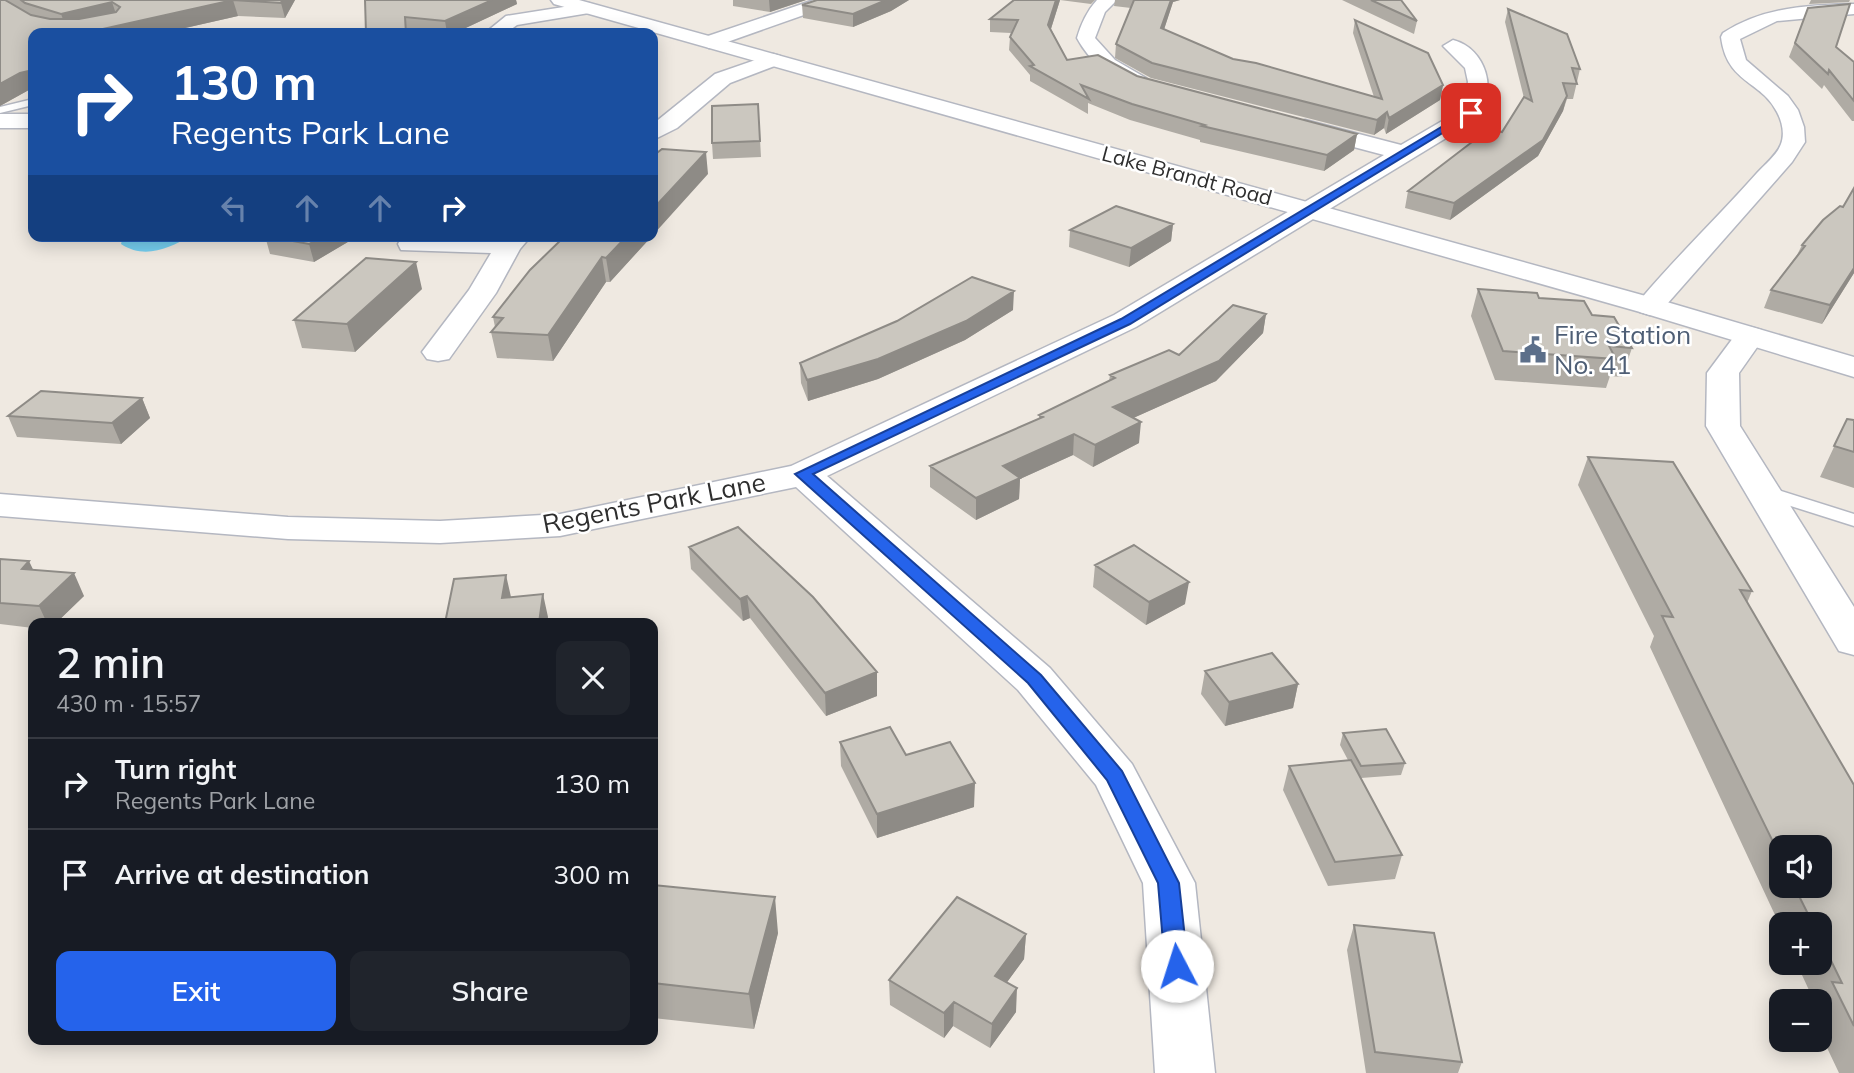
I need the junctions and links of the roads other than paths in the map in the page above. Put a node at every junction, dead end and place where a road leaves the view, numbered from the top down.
1 (560, 0) edge
2 (829, 0) edge
3 (1108, 0) edge
4 (589, 8) junction
5 (1854, 9) edge
6 (501, 28) edge
7 (709, 42) junction
8 (1453, 46) dead end
9 (773, 60) junction
10 (1154, 87) edge
11 (28, 104) edge
12 (28, 114) edge
13 (3, 117) edge
14 (28, 120) edge
15 (1288, 123) edge
16 (658, 130) edge
17 (1404, 153) junction
18 (1310, 210) junction
19 (462, 242) edge
20 (513, 242) edge
21 (411, 244) dead end
22 (1650, 306) junction
23 (1750, 336) junction
24 (438, 352) dead end
25 (1854, 367) edge
26 (803, 474) junction
27 (1761, 491) junction
28 (0, 505) edge
29 (1854, 520) edge
30 (1854, 641) edge
31 (1185, 1073) edge

1 - 4 street, Lake Brandt Road
2 - 7 street
3 - 10 street
4 - 6 street
4 - 7 street, Lake Brandt Road
5 - 22 street
7 - 9 street, Lake Brandt Road
8 - 17 street, Regents Park Lane
9 - 16 street
9 - 18 street, Lake Brandt Road
11 - 13 lane
12 - 13 lane
13 - 14 street
15 - 17 street
17 - 18 street, Regents Park Lane
18 - 22 street, Lake Brandt Road
18 - 26 street, Regents Park Lane
19 - 21 street
20 - 24 street
22 - 23 street, Lake Brandt Road
23 - 25 street, Lake Brandt Road
23 - 27 street
26 - 28 street, Regents Park Lane
26 - 31 street
27 - 29 lane
27 - 30 street

